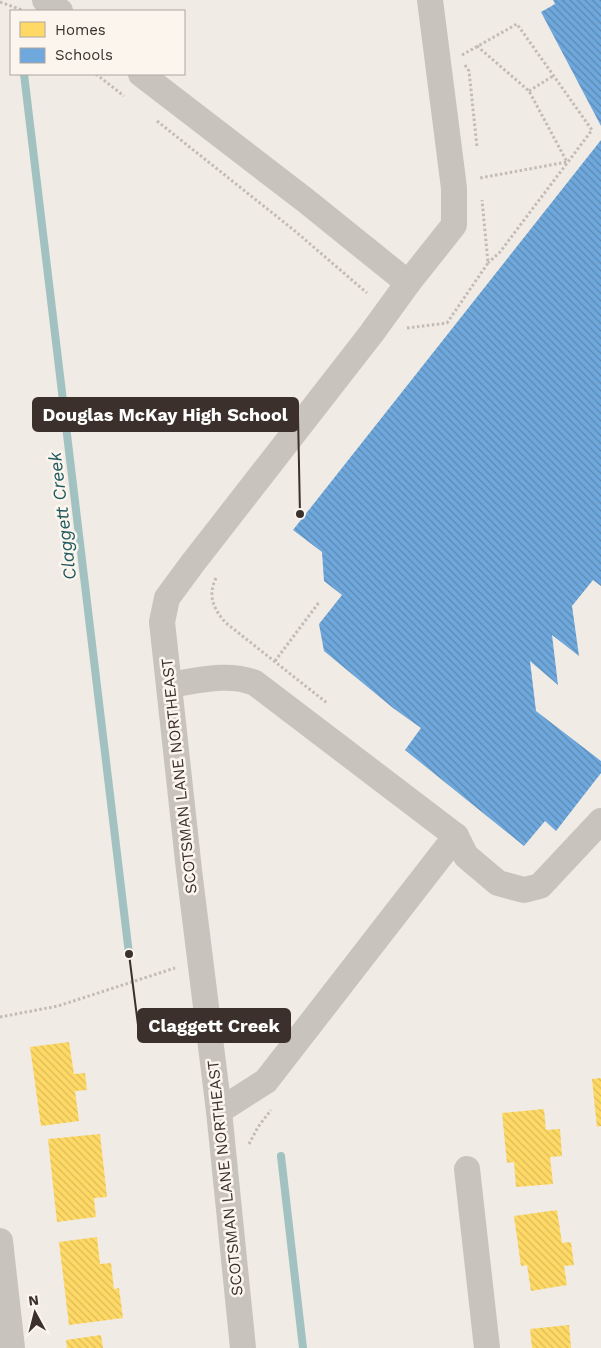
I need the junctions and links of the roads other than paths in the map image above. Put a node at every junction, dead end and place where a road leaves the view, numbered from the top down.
1 (45, 0) edge
2 (430, 0) edge
3 (59, 10) edge
4 (142, 75) edge
5 (408, 283) junction
6 (169, 685) junction
7 (601, 821) edge
8 (456, 836) junction
9 (219, 1111) junction
10 (467, 1169) dead end
11 (0, 1241) edge
12 (12, 1348) edge
13 (243, 1348) edge
14 (486, 1348) edge

1 - 3 street
2 - 5 street, SCOTSMAN LANE NORTHEAST
4 - 5 street
5 - 6 street, SCOTSMAN LANE NORTHEAST
6 - 8 street
6 - 9 street, SCOTSMAN LANE NORTHEAST
7 - 8 street
8 - 9 street
9 - 13 street, SCOTSMAN LANE NORTHEAST
10 - 14 street
11 - 12 street

